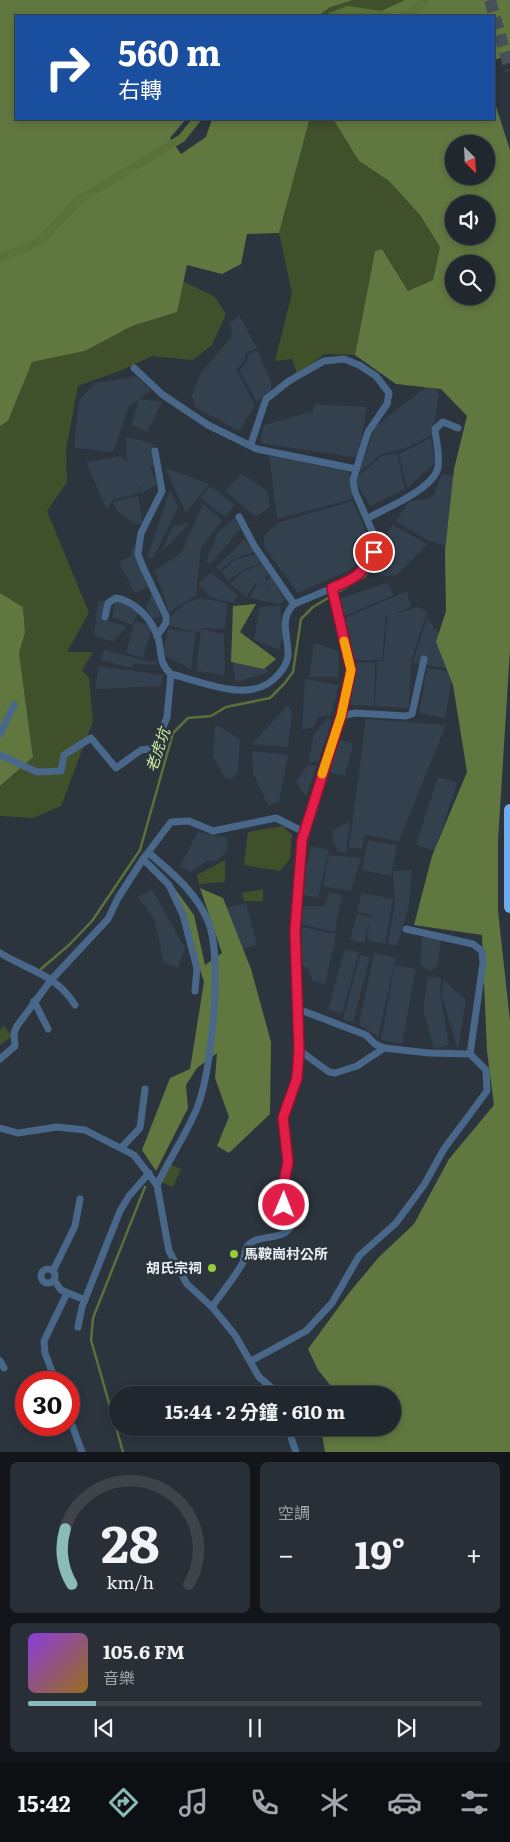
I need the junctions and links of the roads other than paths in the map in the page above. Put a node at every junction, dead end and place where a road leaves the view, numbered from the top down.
1 (134, 368) dead end
2 (458, 428) dead end
3 (251, 444) junction
4 (155, 451) dead end
5 (356, 469) junction
6 (239, 517) dead end
7 (368, 518) junction
8 (333, 590) junction
9 (294, 604) junction
10 (105, 617) dead end
11 (157, 636) junction
12 (424, 660) dead end
13 (171, 674) junction
14 (14, 705) dead end
15 (341, 716) junction
16 (0, 734) edge
17 (0, 755) edge
18 (510, 810) edge
19 (304, 832) junction
20 (149, 853) junction
21 (143, 859) junction
22 (510, 908) edge
23 (406, 929) dead end
24 (0, 953) edge
25 (51, 980) junction
26 (195, 991) dead end
27 (34, 1001) junction
28 (75, 1005) dead end
29 (298, 1009) junction
30 (48, 1029) dead end
31 (384, 1048) junction
32 (299, 1050) junction
33 (470, 1054) junction
34 (0, 1059) edge
35 (145, 1089) dead end
36 (0, 1128) edge
37 (122, 1147) junction
38 (149, 1173) junction
39 (157, 1185) junction
40 (80, 1199) dead end
41 (54, 1271) junction
42 (54, 1280) junction
43 (66, 1293) junction
44 (85, 1300) junction
45 (212, 1308) junction
46 (78, 1327) dead end
47 (251, 1361) junction
48 (52, 1371) edge
49 (270, 1386) edge
50 (76, 1436) edge
51 (291, 1436) edge
52 (82, 1452) edge
53 (296, 1452) edge

1 - 3 street
2 - 7 street
3 - 5 street
3 - 5 street
4 - 11 street
5 - 7 street
6 - 9 street
7 - 8 street
8 - 9 street
8 - 15 street
9 - 13 street
10 - 11 street
11 - 13 street
12 - 15 street
13 - 17 street
14 - 16 street
15 - 19 street
18 - 22 highway
19 - 20 street
19 - 29 street
20 - 21 street
20 - 39 street
21 - 25 street
21 - 26 street
23 - 33 street
24 - 25 street
25 - 27 street
25 - 28 street
27 - 30 street
27 - 34 street
29 - 31 street
29 - 32 street
31 - 32 street
31 - 33 street
32 - 45 street
33 - 47 street
35 - 37 street
36 - 37 street
37 - 38 street
38 - 39 street
38 - 44 street
39 - 45 street
40 - 41 street
41 - 42 street
41 - 42 street
42 - 43 street
43 - 44 street
43 - 48 street
44 - 46 street
45 - 47 street
47 - 49 street
50 - 52 street
51 - 53 street

